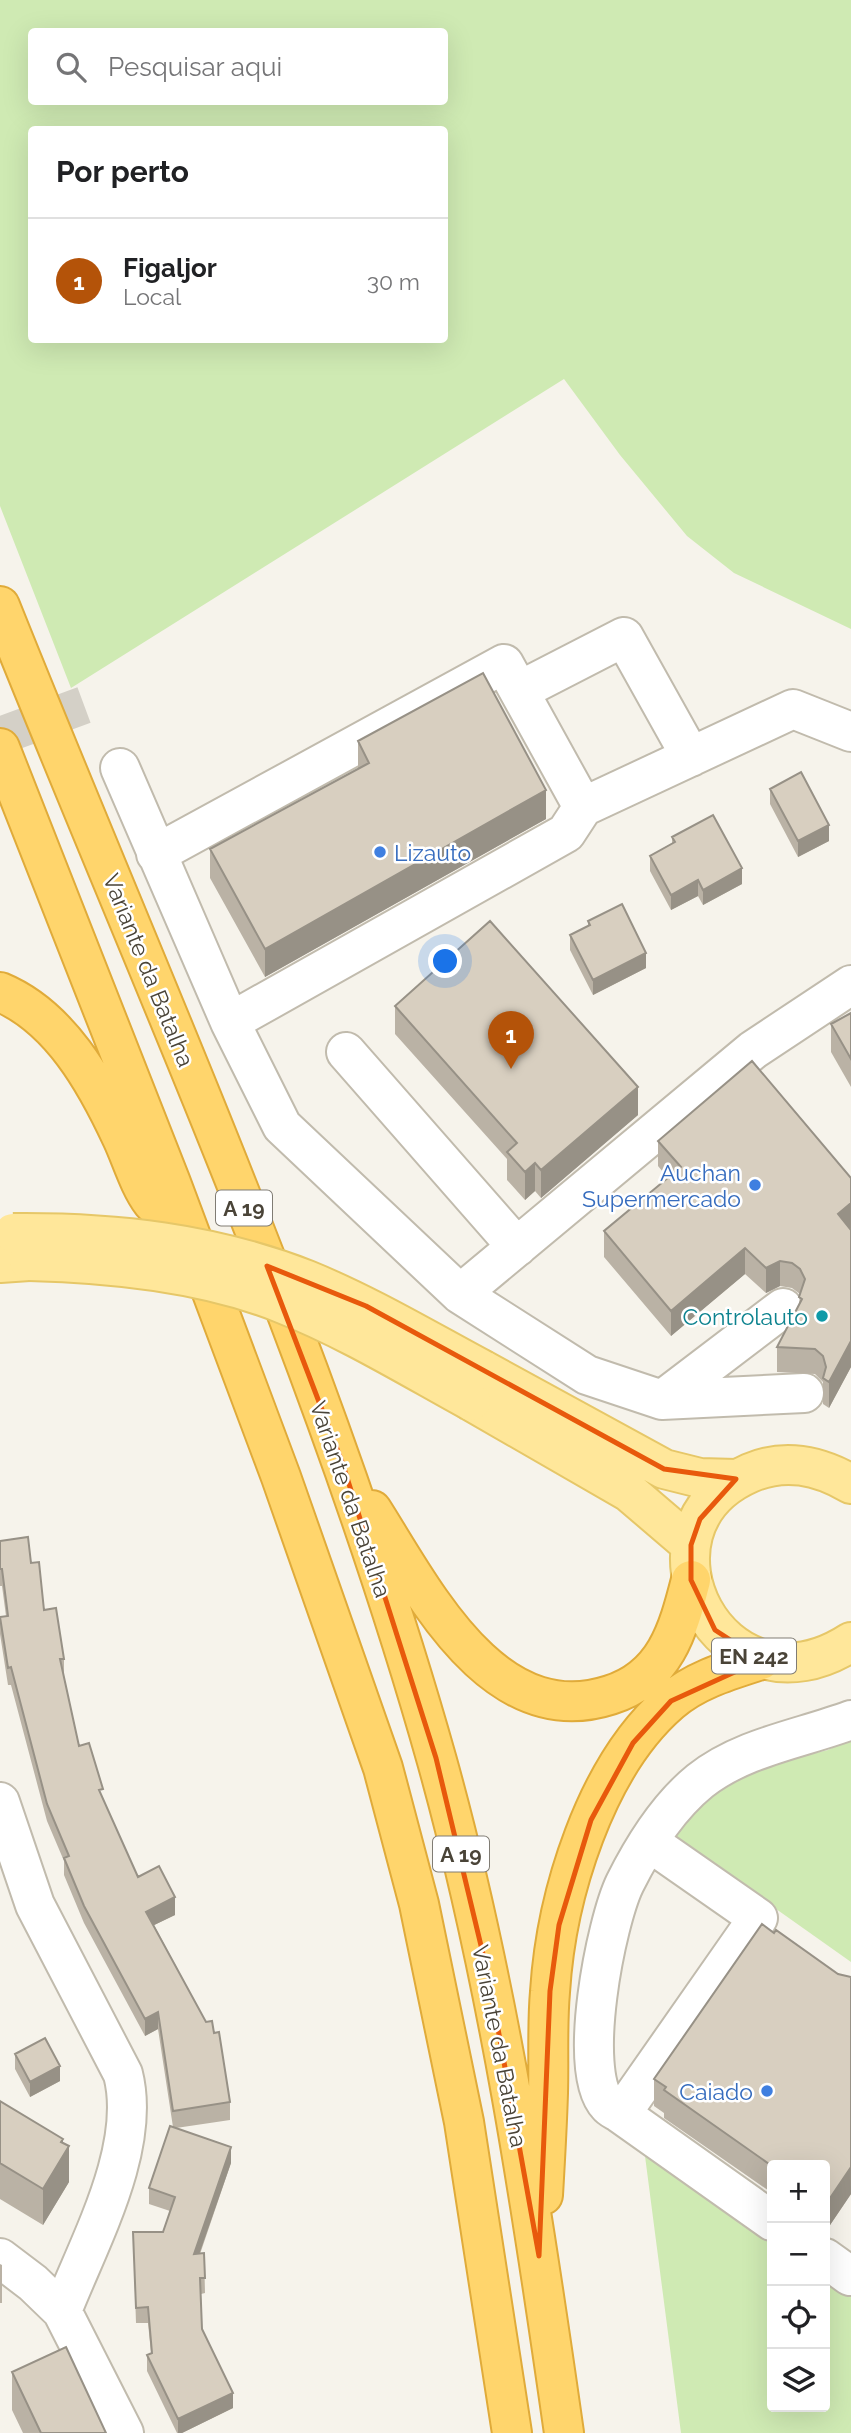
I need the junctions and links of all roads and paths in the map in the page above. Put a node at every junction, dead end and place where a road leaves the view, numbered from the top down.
1 (0, 606) edge
2 (519, 691) junction
3 (851, 732) edge
4 (0, 748) edge
5 (691, 757) junction
6 (120, 768) dead end
7 (583, 807) junction
8 (156, 854) junction
9 (851, 985) edge
10 (0, 992) edge
11 (230, 1022) junction
12 (346, 1052) dead end
13 (190, 1234) junction
14 (517, 1247) junction
15 (11, 1248) edge
16 (460, 1294) junction
17 (783, 1308) dead end
18 (477, 1386) junction
19 (804, 1393) dead end
20 (662, 1400) junction
21 (342, 1462) junction
22 (844, 1475) edge
23 (736, 1479) junction
24 (691, 1562) junction
25 (851, 1642) edge
26 (761, 1660) junction
27 (851, 1720) edge
28 (0, 1802) edge
29 (655, 1833) junction
30 (758, 1918) junction
31 (789, 1940) edge
32 (621, 2114) junction
33 (767, 2217) edge
34 (539, 2256) junction
35 (0, 2258) edge
36 (830, 2262) edge
37 (851, 2274) edge
38 (62, 2311) junction
39 (124, 2433) edge
40 (512, 2433) edge
41 (564, 2433) edge

1 - 21 highway, Variante da Batalha / A 19
2 - 5 street
2 - 7 street
2 - 8 street
3 - 5 street
4 - 13 highway, A 19
5 - 7 street
6 - 8 street
7 - 11 street
8 - 11 street
9 - 14 street
10 - 13 highway
11 - 16 street
12 - 14 street
13 - 40 highway, A 19
14 - 16 street
15 - 18 main road, bridge
16 - 20 street
17 - 20 street
18 - 23 main road
18 - 24 main road
19 - 20 street
21 - 24 highway
21 - 34 highway, Variante da Batalha / A 19
22 - 23 main road
23 - 24 main road
24 - 26 main road, EN 242
25 - 26 main road, EN 242
26 - 34 highway
27 - 29 street
28 - 38 street
29 - 30 street
29 - 32 street
30 - 31 street
30 - 32 street
32 - 33 street
34 - 41 highway, Variante da Batalha / A 19
35 - 38 street
36 - 37 street
38 - 39 street

